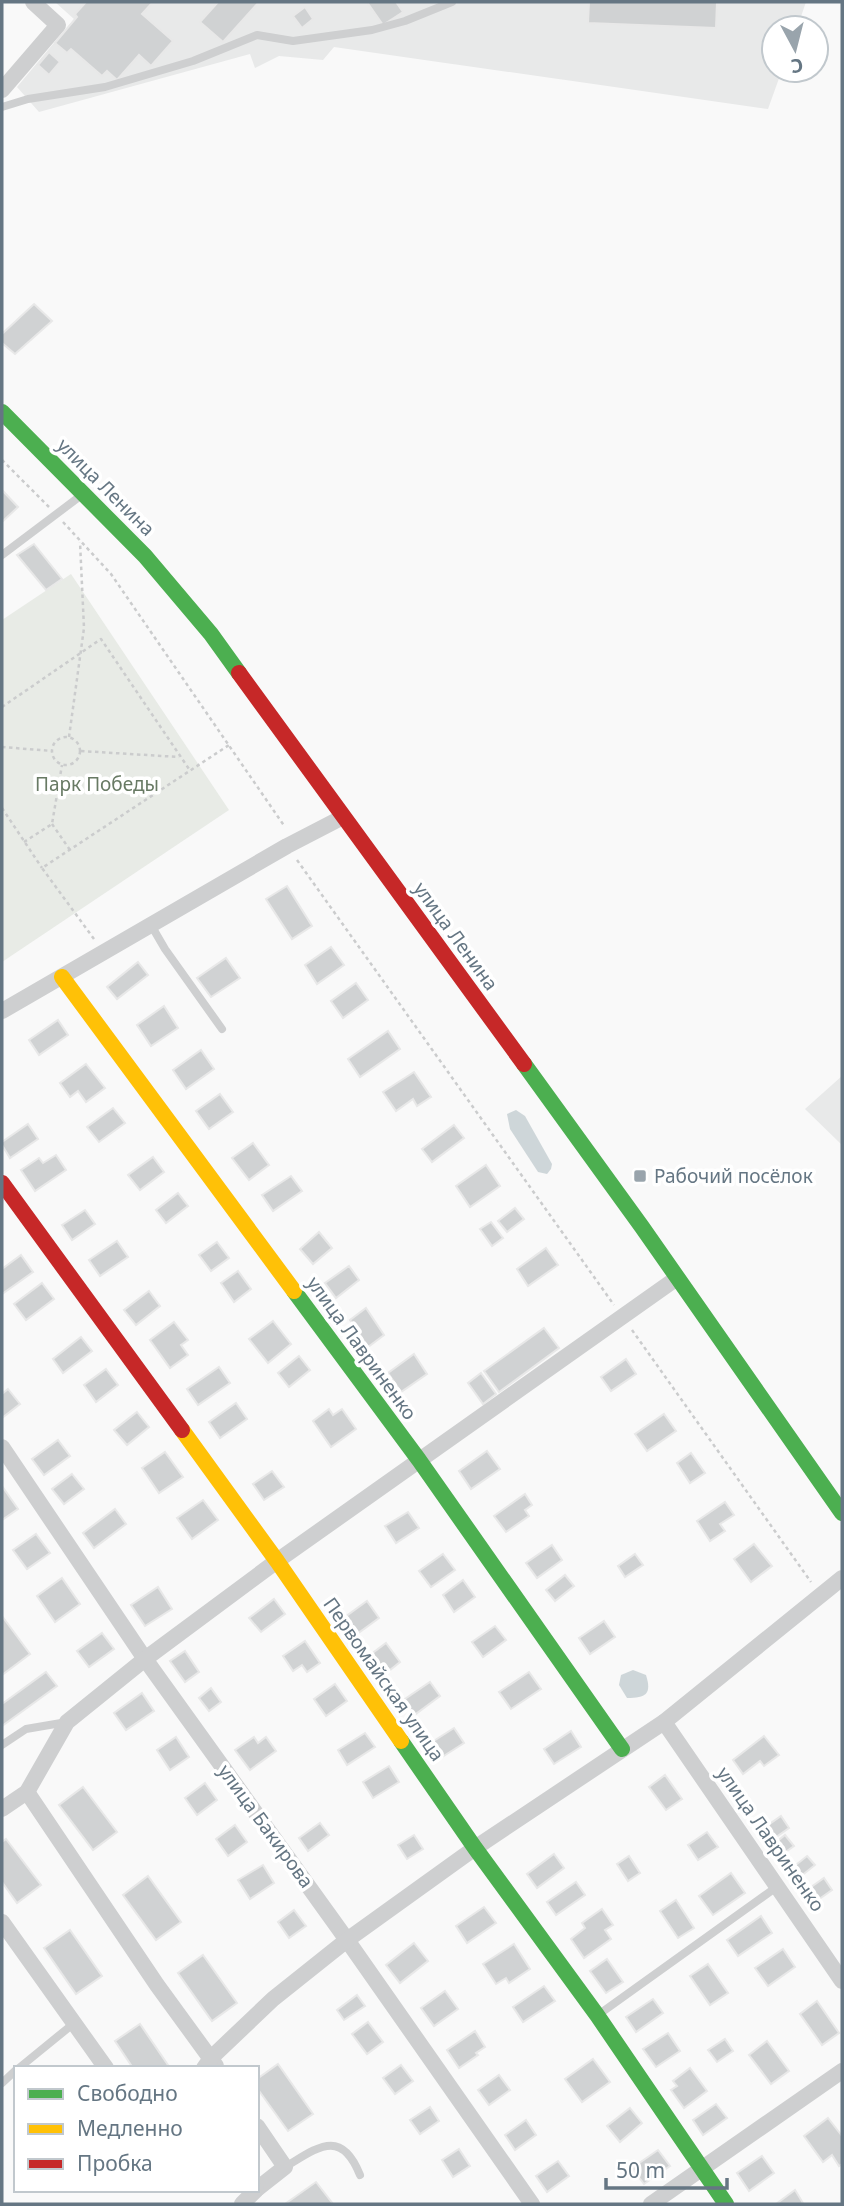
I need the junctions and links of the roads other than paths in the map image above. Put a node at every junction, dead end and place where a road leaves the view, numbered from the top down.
1 (33, 2) edge
2 (452, 2) edge
3 (2, 90) edge
4 (2, 107) edge
5 (2, 412) edge
6 (83, 494) junction
7 (2, 555) edge
8 (343, 817) junction
9 (151, 925) junction
10 (62, 977) junction
11 (2, 1011) edge
12 (222, 1029) dead end
13 (2, 1183) edge
14 (677, 1278) junction
15 (2, 1447) edge
16 (419, 1460) junction
17 (842, 1513) edge
18 (277, 1561) junction
19 (842, 1578) edge
20 (145, 1659) junction
21 (67, 1722) junction
22 (664, 1722) junction
23 (2, 1745) edge
24 (622, 1749) junction
25 (27, 1792) junction
26 (2, 1809) edge
27 (475, 1848) junction
28 (778, 1886) junction
29 (2, 1922) edge
30 (347, 1940) junction
31 (842, 1981) edge
32 (597, 2015) junction
33 (73, 2024) junction
34 (211, 2065) edge
35 (21, 2066) edge
36 (104, 2066) edge
37 (842, 2071) edge
38 (259, 2129) edge
39 (285, 2167) junction
40 (701, 2169) junction
41 (360, 2175) dead end
42 (259, 2188) edge
43 (255, 2192) edge
44 (242, 2204) edge
45 (532, 2204) edge
46 (651, 2204) edge
47 (726, 2204) edge

1 - 3 street
2 - 4 lane
5 - 6 street, улица Ленина
6 - 7 lane
6 - 8 street, улица Ленина
8 - 9 street
8 - 14 street, улица Ленина
9 - 10 street
9 - 12 lane
10 - 11 street
10 - 16 street, улица Лавриненко
13 - 18 street, Первомайская улица
14 - 16 street
14 - 17 street, улица Ленина
15 - 20 street, улица Бакирова
16 - 18 street
16 - 24 street, улица Лавриненко
18 - 20 street
18 - 27 street, Первомайская улица
19 - 22 street
20 - 21 street
20 - 30 street, улица Бакирова
21 - 23 lane
21 - 25 street
22 - 24 street
22 - 28 street, улица Лавриненко
24 - 27 street
25 - 26 street
25 - 34 street
27 - 30 street
27 - 32 street, Первомайская улица
28 - 31 street, улица Лавриненко
28 - 32 lane
29 - 33 street
30 - 34 street
30 - 45 street, улица Бакирова
32 - 40 street, Первомайская улица
33 - 35 lane
33 - 36 street
37 - 40 street
38 - 39 street
39 - 41 lane
39 - 42 street
40 - 46 street
40 - 47 street, Первомайская улица
43 - 44 street

